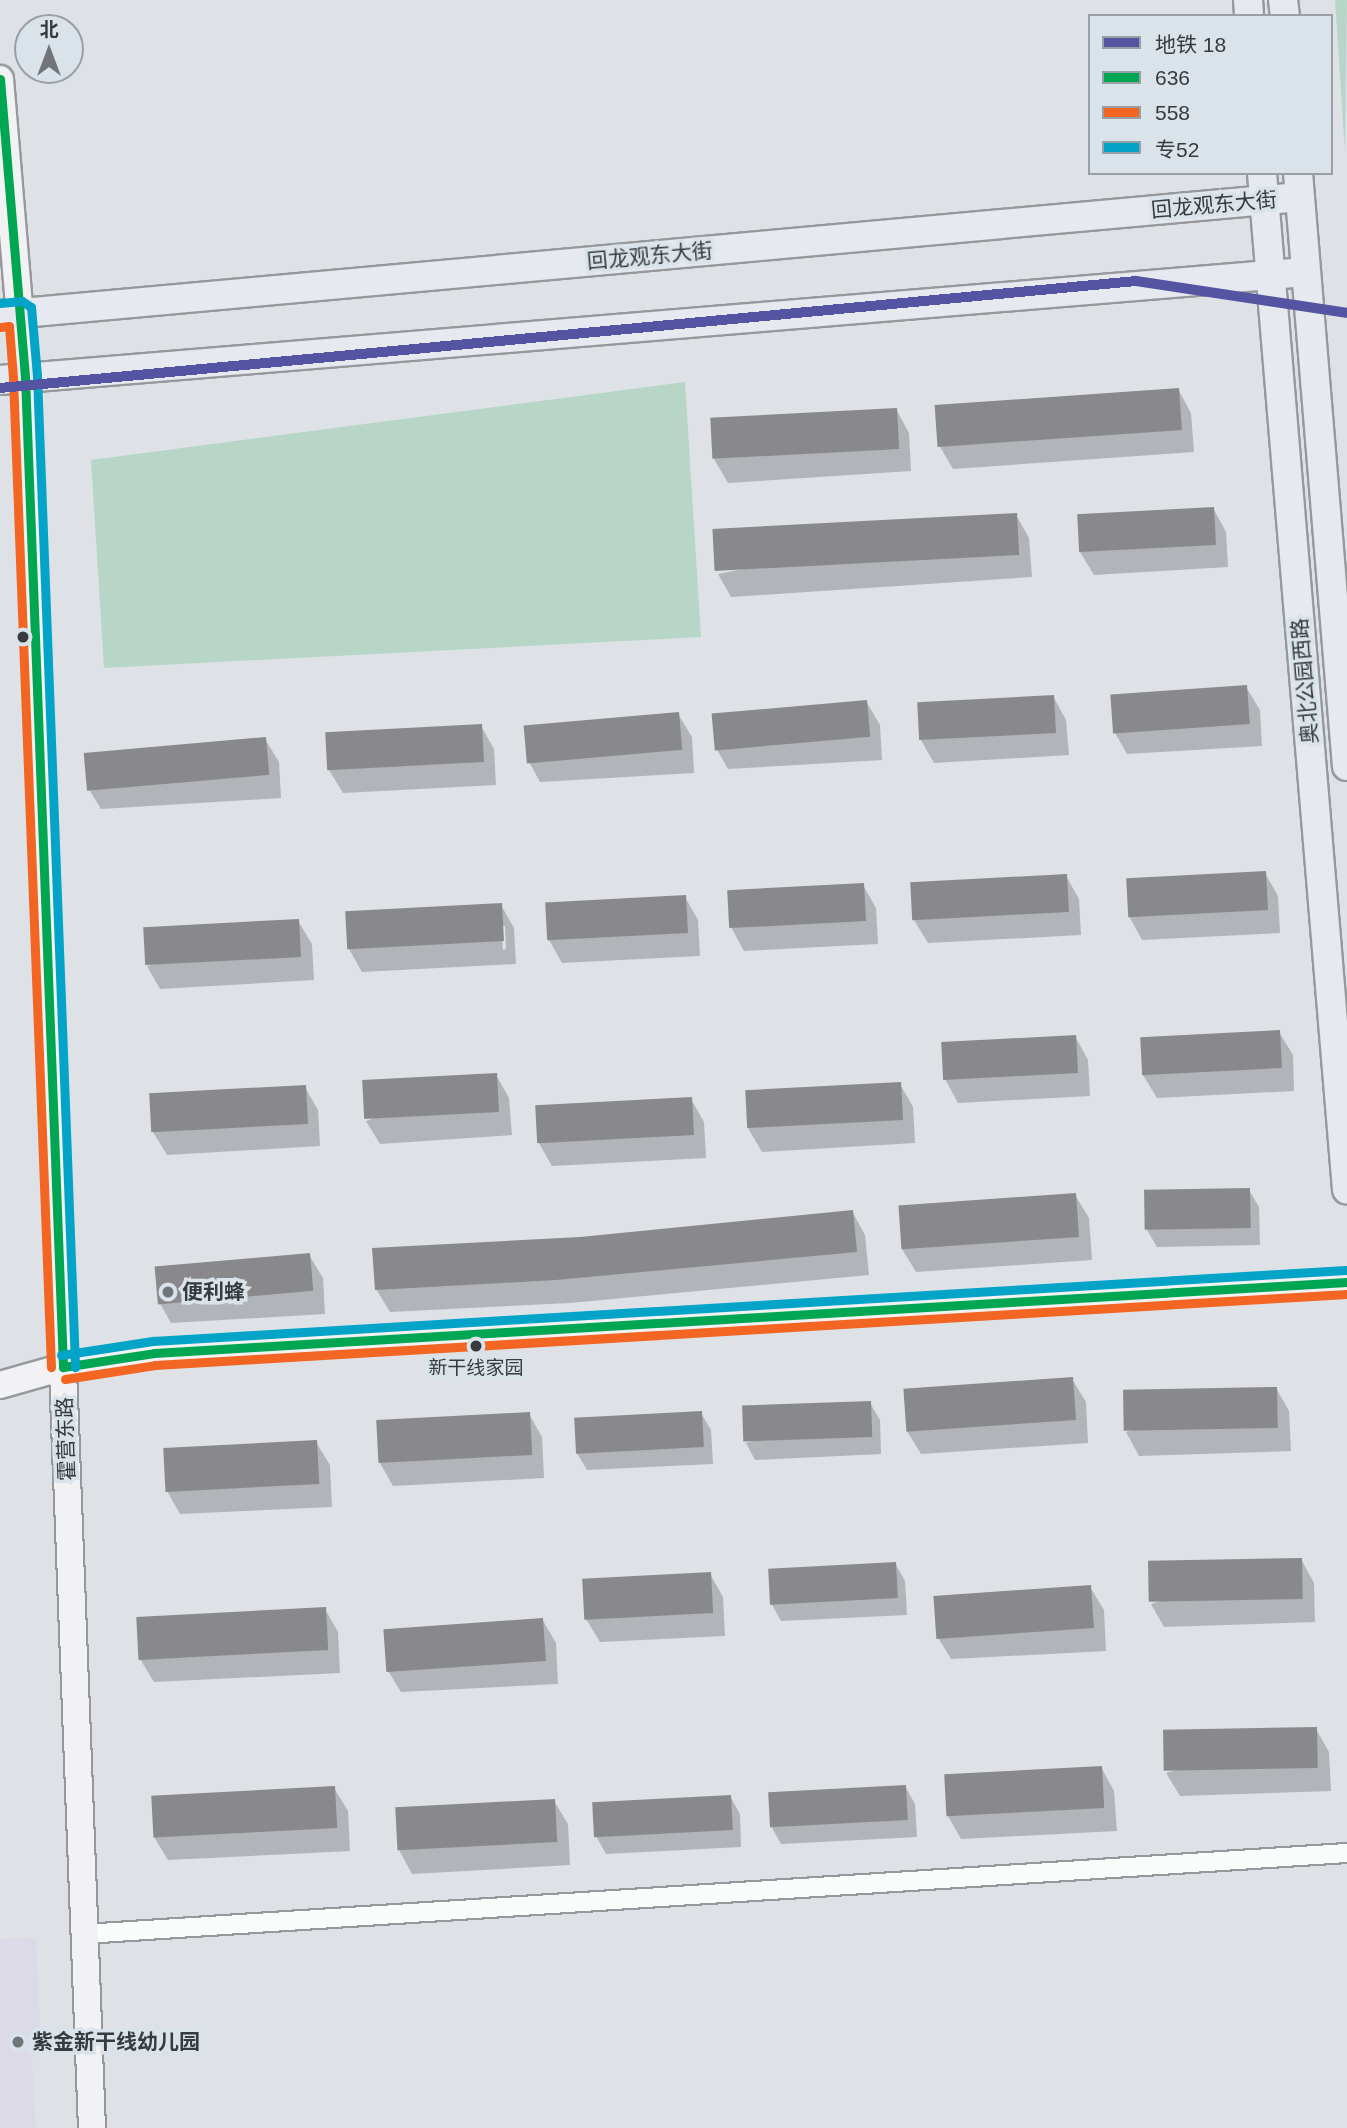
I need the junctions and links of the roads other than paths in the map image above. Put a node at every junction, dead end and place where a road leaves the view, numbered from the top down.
1 (0, 79) edge
2 (1299, 185) edge
3 (1263, 187) edge
4 (1306, 272) junction
5 (1271, 275) junction
6 (10, 314) edge
7 (13, 378) edge
8 (1347, 765) edge
9 (1347, 1189) edge
10 (1347, 1282) edge
11 (63, 1367) junction
12 (0, 1385) edge
13 (1347, 1853) edge
14 (84, 1934) junction
15 (92, 2128) edge

1 - 6 street, 霍营东路
2 - 3 main road, 回龙观东大街
2 - 4 main road, 奥北公园西路
3 - 5 main road, 奥北公园西路
3 - 6 main road, 回龙观东大街
4 - 5 main road
4 - 8 main road, 奥北公园西路
5 - 7 main road
5 - 9 main road, 奥北公园西路
6 - 7 street, 霍营东路
7 - 11 street, 霍营东路
10 - 11 street
11 - 12 street
11 - 14 street, 霍营东路
13 - 14 street
14 - 15 street, 霍营东路

